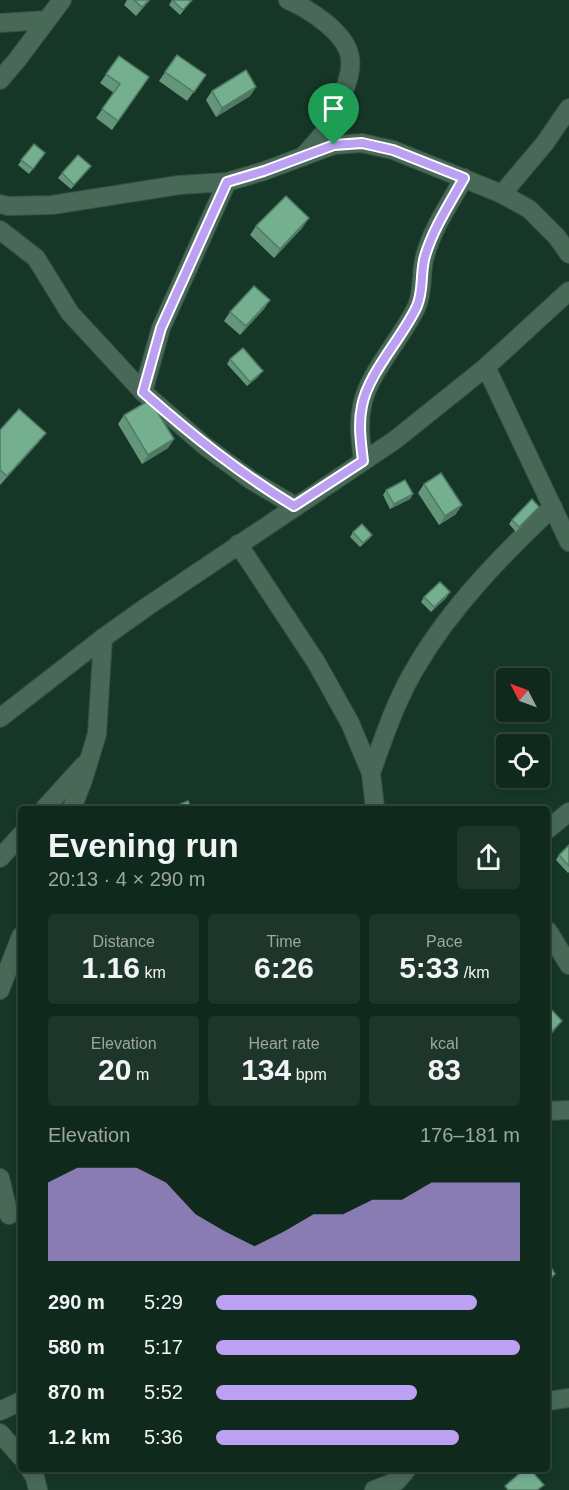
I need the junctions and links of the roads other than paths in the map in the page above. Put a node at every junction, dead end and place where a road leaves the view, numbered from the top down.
1 (62, 0) edge
2 (288, 0) edge
3 (47, 20) junction
4 (0, 23) edge
5 (0, 80) edge
6 (569, 108) edge
7 (302, 158) junction
8 (464, 178) junction
9 (227, 182) junction
10 (502, 194) junction
11 (0, 204) edge
12 (0, 230) edge
13 (569, 254) edge
14 (569, 291) edge
15 (486, 368) junction
16 (143, 392) junction
17 (363, 461) junction
18 (294, 506) junction
19 (553, 507) junction
20 (569, 542) edge
21 (238, 544) junction
22 (103, 638) junction
23 (0, 718) edge
24 (89, 760) junction
25 (371, 773) junction
26 (47, 806) edge
27 (73, 806) edge
28 (375, 806) edge
29 (569, 812) edge
30 (550, 827) edge
31 (18, 838) edge
32 (0, 858) edge
33 (550, 934) edge
34 (18, 944) edge
35 (569, 965) edge
36 (0, 990) edge
37 (569, 1110) edge
38 (550, 1112) edge
39 (0, 1178) edge
40 (10, 1214) edge
41 (569, 1398) edge
42 (550, 1401) edge
43 (18, 1402) edge
44 (0, 1411) edge
45 (0, 1433) edge
46 (18, 1454) edge
47 (31, 1472) edge
48 (405, 1472) edge
49 (38, 1490) edge
50 (374, 1490) edge

1 - 3 street
2 - 7 street
3 - 4 street
3 - 5 street
6 - 10 street
7 - 8 street
7 - 9 street
8 - 10 street
8 - 17 street
9 - 11 street
9 - 16 street
10 - 13 street
12 - 16 street
14 - 15 street
15 - 17 street
15 - 19 street
16 - 18 street
17 - 18 street
18 - 21 street
19 - 20 street
19 - 25 street
21 - 22 street
21 - 25 street
22 - 23 street
22 - 24 street
24 - 26 street
24 - 27 street
25 - 28 street
29 - 30 street
31 - 32 street
33 - 35 street
34 - 36 street
37 - 38 street
39 - 40 street
41 - 42 street
43 - 44 street
45 - 46 street
47 - 49 street
48 - 50 street

